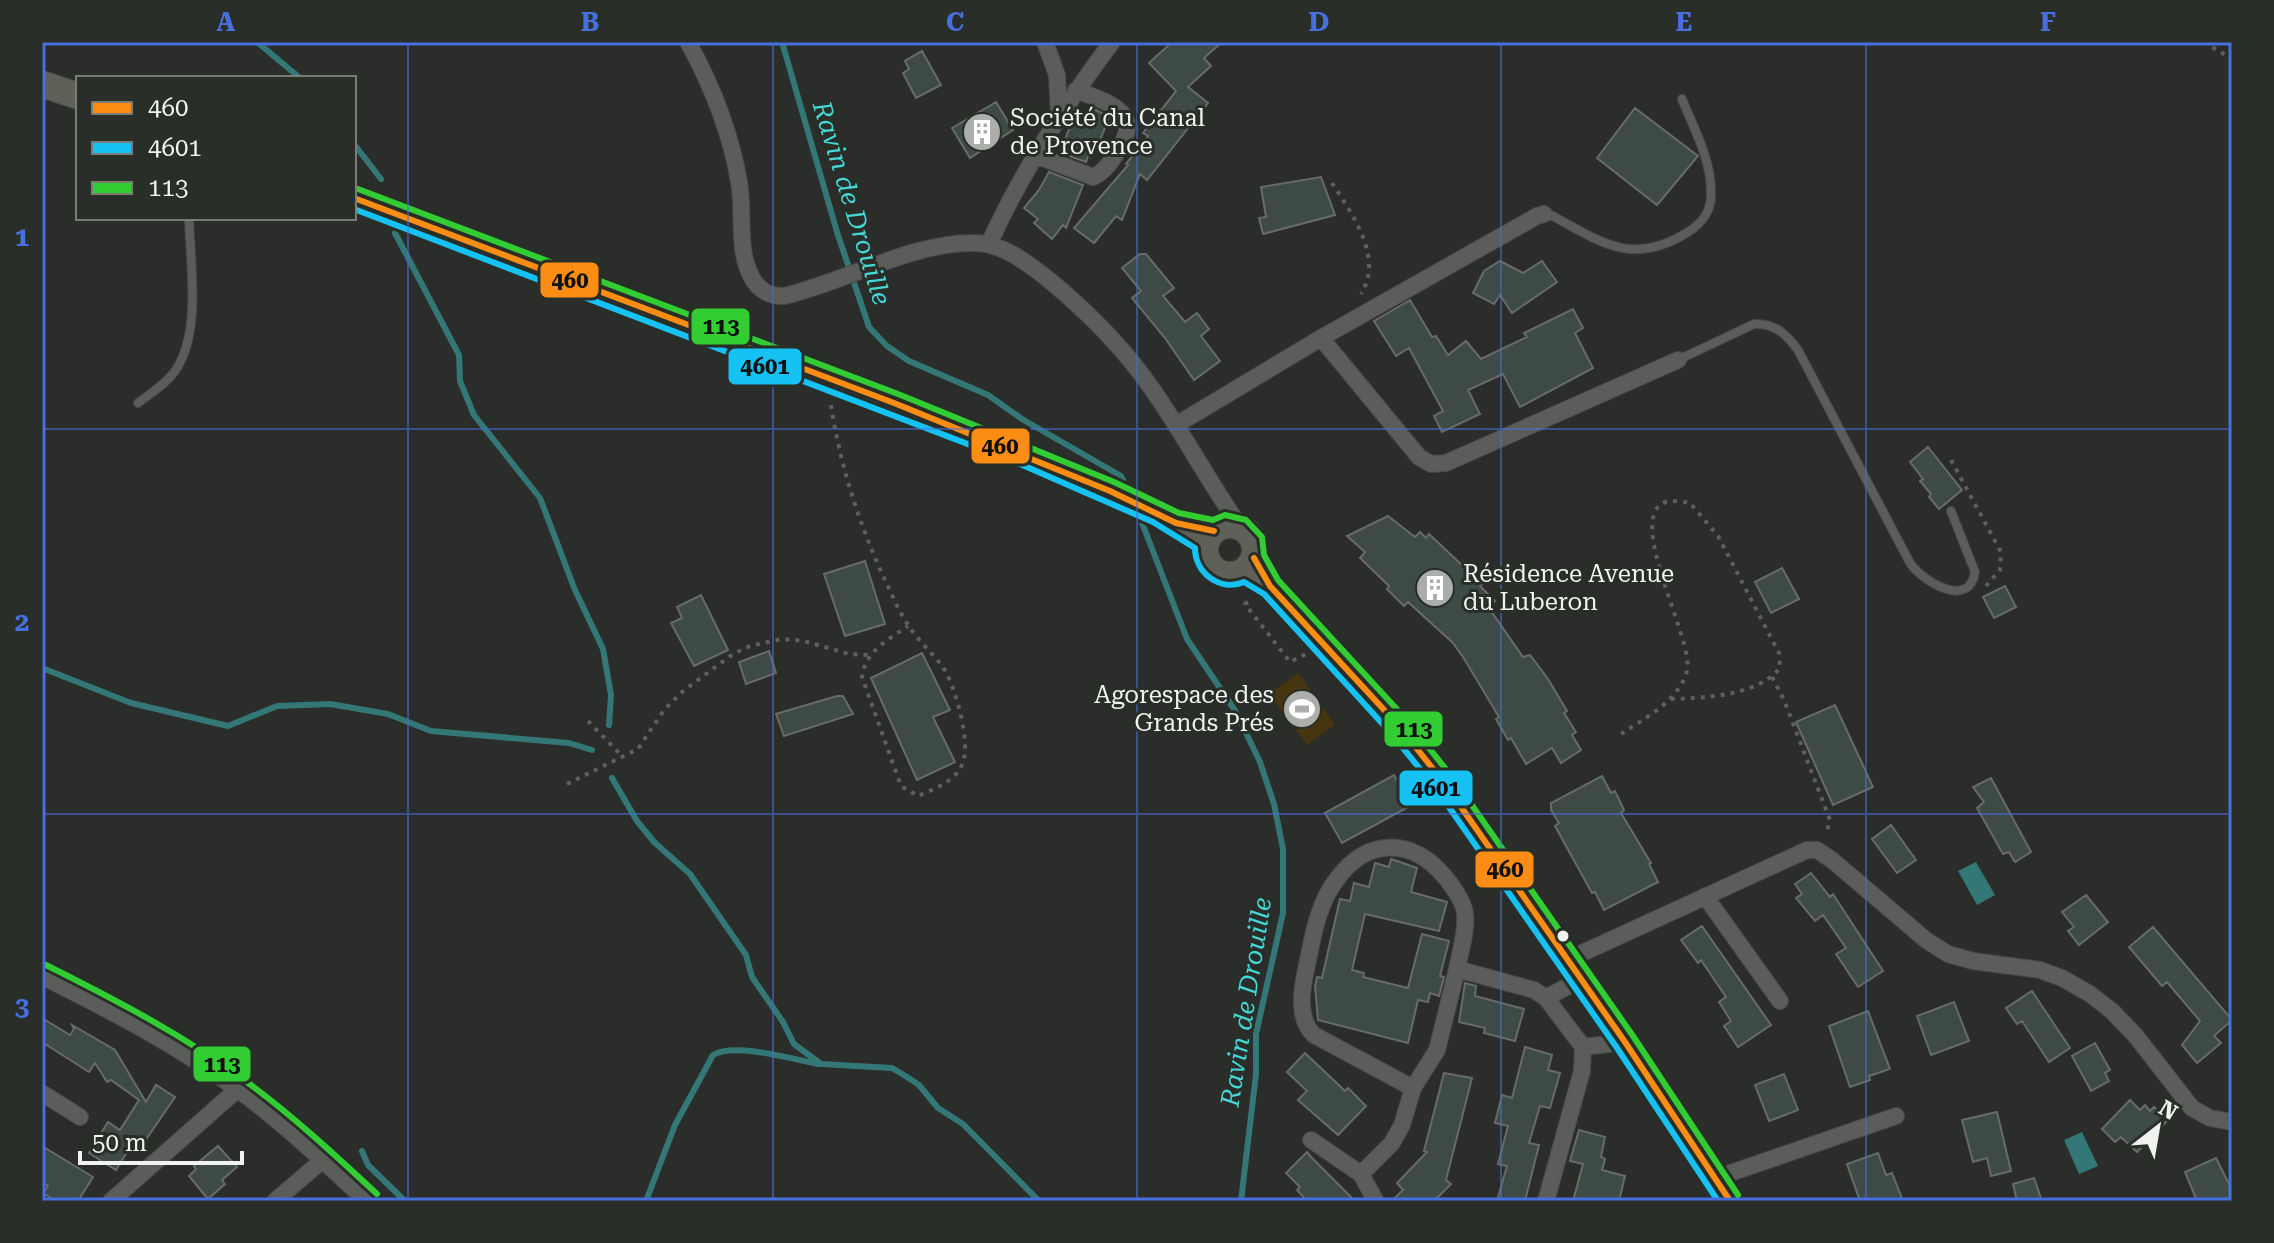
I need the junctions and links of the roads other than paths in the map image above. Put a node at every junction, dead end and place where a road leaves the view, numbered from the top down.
1 (688, 42) edge
2 (1045, 42) edge
3 (1112, 42) edge
4 (42, 84) edge
5 (1076, 90) junction
6 (76, 95) edge
7 (1682, 99) dead end
8 (1059, 116) junction
9 (1035, 155) junction
10 (356, 199) edge
11 (1544, 214) joint
12 (189, 220) edge
13 (989, 244) junction
14 (1321, 338) junction
15 (1678, 360) joint
16 (138, 403) dead end
17 (1176, 425) junction
18 (1951, 511) dead end
19 (1222, 532) junction
20 (1249, 564) junction
21 (1705, 896) junction
22 (1457, 969) junction
23 (1574, 969) junction
24 (42, 974) edge
25 (1546, 998) junction
26 (1780, 1001) dead end
27 (1625, 1042) junction
28 (1583, 1047) junction
29 (239, 1088) junction
30 (1413, 1088) junction
31 (42, 1093) edge
32 (1896, 1116) dead end
33 (80, 1117) dead end
34 (2232, 1122) edge
35 (1311, 1140) dead end
36 (324, 1159) junction
37 (1361, 1174) junction
38 (1716, 1178) junction
39 (1375, 1200) edge
40 (111, 1201) edge
41 (275, 1201) edge
42 (370, 1201) edge
43 (1546, 1201) edge
44 (1730, 1201) edge

1 - 13 street
2 - 8 street
3 - 5 street
4 - 6 main road
5 - 8 street
5 - 9 street
7 - 11 lane
8 - 9 street
9 - 13 street
10 - 19 main road
11 - 14 street
12 - 16 lane
13 - 17 street
14 - 15 street
14 - 17 street
15 - 18 lane
17 - 19 street
19 - 20 main road
19 - 20 main road
20 - 23 main road
21 - 23 street
21 - 26 street
21 - 34 street
22 - 25 street
22 - 30 street
22 - 30 street
23 - 25 street
23 - 27 main road
24 - 29 street
25 - 28 street
27 - 28 street
27 - 38 main road
28 - 43 street
29 - 36 street
29 - 40 street
30 - 37 street
31 - 33 street
32 - 38 street
35 - 37 street
36 - 41 street
36 - 42 street
37 - 39 street
38 - 44 main road

